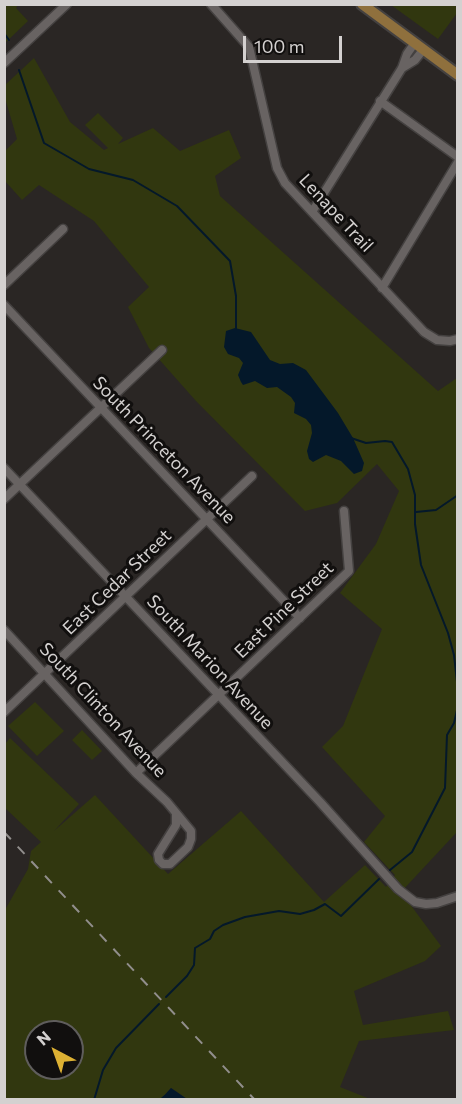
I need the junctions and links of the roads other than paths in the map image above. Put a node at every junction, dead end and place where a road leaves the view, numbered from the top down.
1 (67, 4) edge
2 (211, 4) edge
3 (362, 4) edge
4 (419, 47) junction
5 (4, 63) edge
6 (458, 75) edge
7 (380, 101) junction
8 (458, 157) edge
9 (458, 162) edge
10 (312, 212) junction
11 (63, 229) dead end
12 (4, 285) edge
13 (382, 288) junction
14 (4, 305) edge
15 (458, 339) edge
16 (162, 350) dead end
17 (102, 408) junction
18 (4, 468) edge
19 (252, 476) dead end
20 (20, 484) junction
21 (4, 499) edge
22 (345, 511) dead end
23 (207, 519) junction
24 (126, 597) junction
25 (300, 618) junction
26 (4, 630) edge
27 (46, 673) junction
28 (219, 695) junction
29 (4, 712) edge
30 (136, 772) junction
31 (176, 814) junction
32 (458, 896) edge

1 - 5 street
2 - 10 street, Lenape Trail
3 - 4 main road
4 - 6 main road
4 - 7 street
7 - 8 street
7 - 10 street
9 - 13 street
10 - 13 street, Lenape Trail
11 - 12 street
13 - 15 street, Lenape Trail
14 - 17 street, South Princeton Avenue
16 - 17 street
17 - 20 street
17 - 23 street, South Princeton Avenue
18 - 20 street, South Marion Avenue
19 - 23 street, East Cedar Street
20 - 21 street
20 - 24 street, South Marion Avenue
22 - 25 street, East Pine Street
23 - 24 street, East Cedar Street
23 - 25 street, South Princeton Avenue
24 - 27 street, East Cedar Street
24 - 28 street, South Marion Avenue
25 - 28 street, East Pine Street
26 - 27 street, South Clinton Avenue
27 - 29 street, East Cedar Street
27 - 30 street, South Clinton Avenue
28 - 30 street, East Pine Street
28 - 32 street, South Marion Avenue
30 - 31 street, South Clinton Avenue
31 - 31 street, South Clinton Avenue

